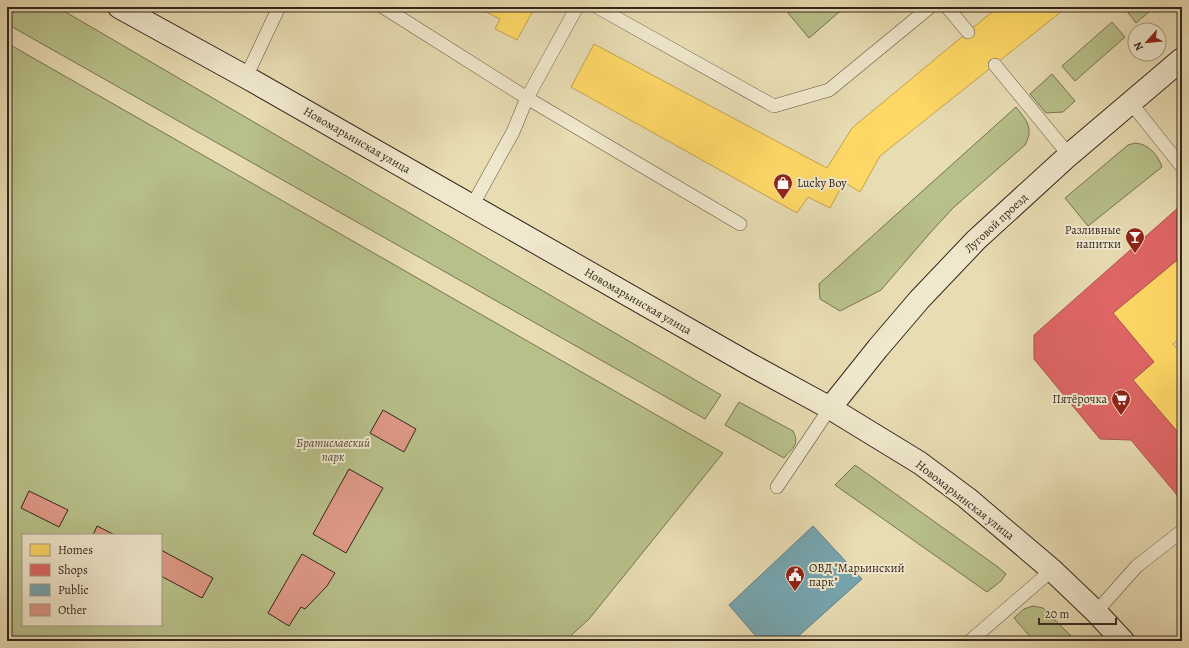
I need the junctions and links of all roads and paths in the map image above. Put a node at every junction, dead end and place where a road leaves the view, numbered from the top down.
1 (119, 7) edge
2 (279, 7) edge
3 (383, 7) edge
4 (577, 7) edge
5 (597, 7) edge
6 (930, 7) edge
7 (946, 7) edge
8 (968, 32) dead end
9 (1182, 59) edge
10 (994, 65) dead end
11 (246, 77) junction
12 (527, 98) junction
13 (1131, 103) junction
14 (1069, 155) junction
15 (1182, 167) edge
16 (472, 206) junction
17 (740, 224) dead end
18 (830, 408) junction
19 (777, 487) dead end
20 (1182, 531) edge
21 (1052, 570) junction
22 (1096, 612) junction
23 (970, 641) edge
24 (1123, 641) edge

1 - 11 street, Новомарьинская улица
2 - 11 lane
3 - 12 lane
4 - 12 lane
5 - 6 lane
7 - 8 lane
9 - 13 street, Луговой проезд
10 - 14 lane
11 - 16 street, Новомарьинская улица
12 - 16 lane
12 - 17 lane
13 - 14 street, Луговой проезд
13 - 15 lane
14 - 18 street, Луговой проезд
16 - 18 street, Новомарьинская улица
18 - 19 lane
18 - 21 street, Новомарьинская улица
20 - 22 lane
21 - 22 street, Новомарьинская улица
21 - 23 lane
22 - 24 street, Новомарьинская улица

